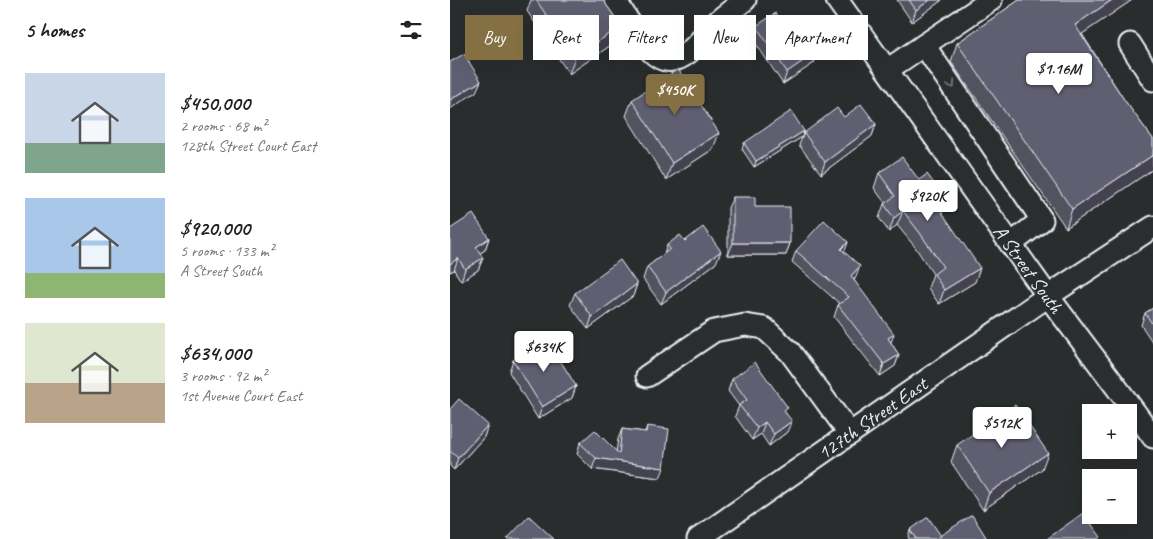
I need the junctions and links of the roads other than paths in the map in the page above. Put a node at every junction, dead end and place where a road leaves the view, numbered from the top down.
1 (616, 0) edge
2 (745, 0) edge
3 (837, 0) edge
4 (991, 0) edge
5 (1130, 44) dead end
6 (924, 45) junction
7 (887, 70) junction
8 (1153, 80) edge
9 (1153, 227) edge
10 (1010, 244) junction
11 (1048, 296) junction
12 (647, 376) dead end
13 (850, 434) junction
14 (1153, 438) edge
15 (698, 539) edge

1 - 2 street
3 - 7 street, A Street South
4 - 6 street
5 - 8 street
6 - 7 street
6 -> 10 street
7 - 10 street, A Street South
9 - 11 street, 127th Street East
10 - 11 street, A Street South
11 - 13 street, 127th Street East
11 - 14 street, A Street South
12 - 13 street
13 - 15 street, 127th Street East

